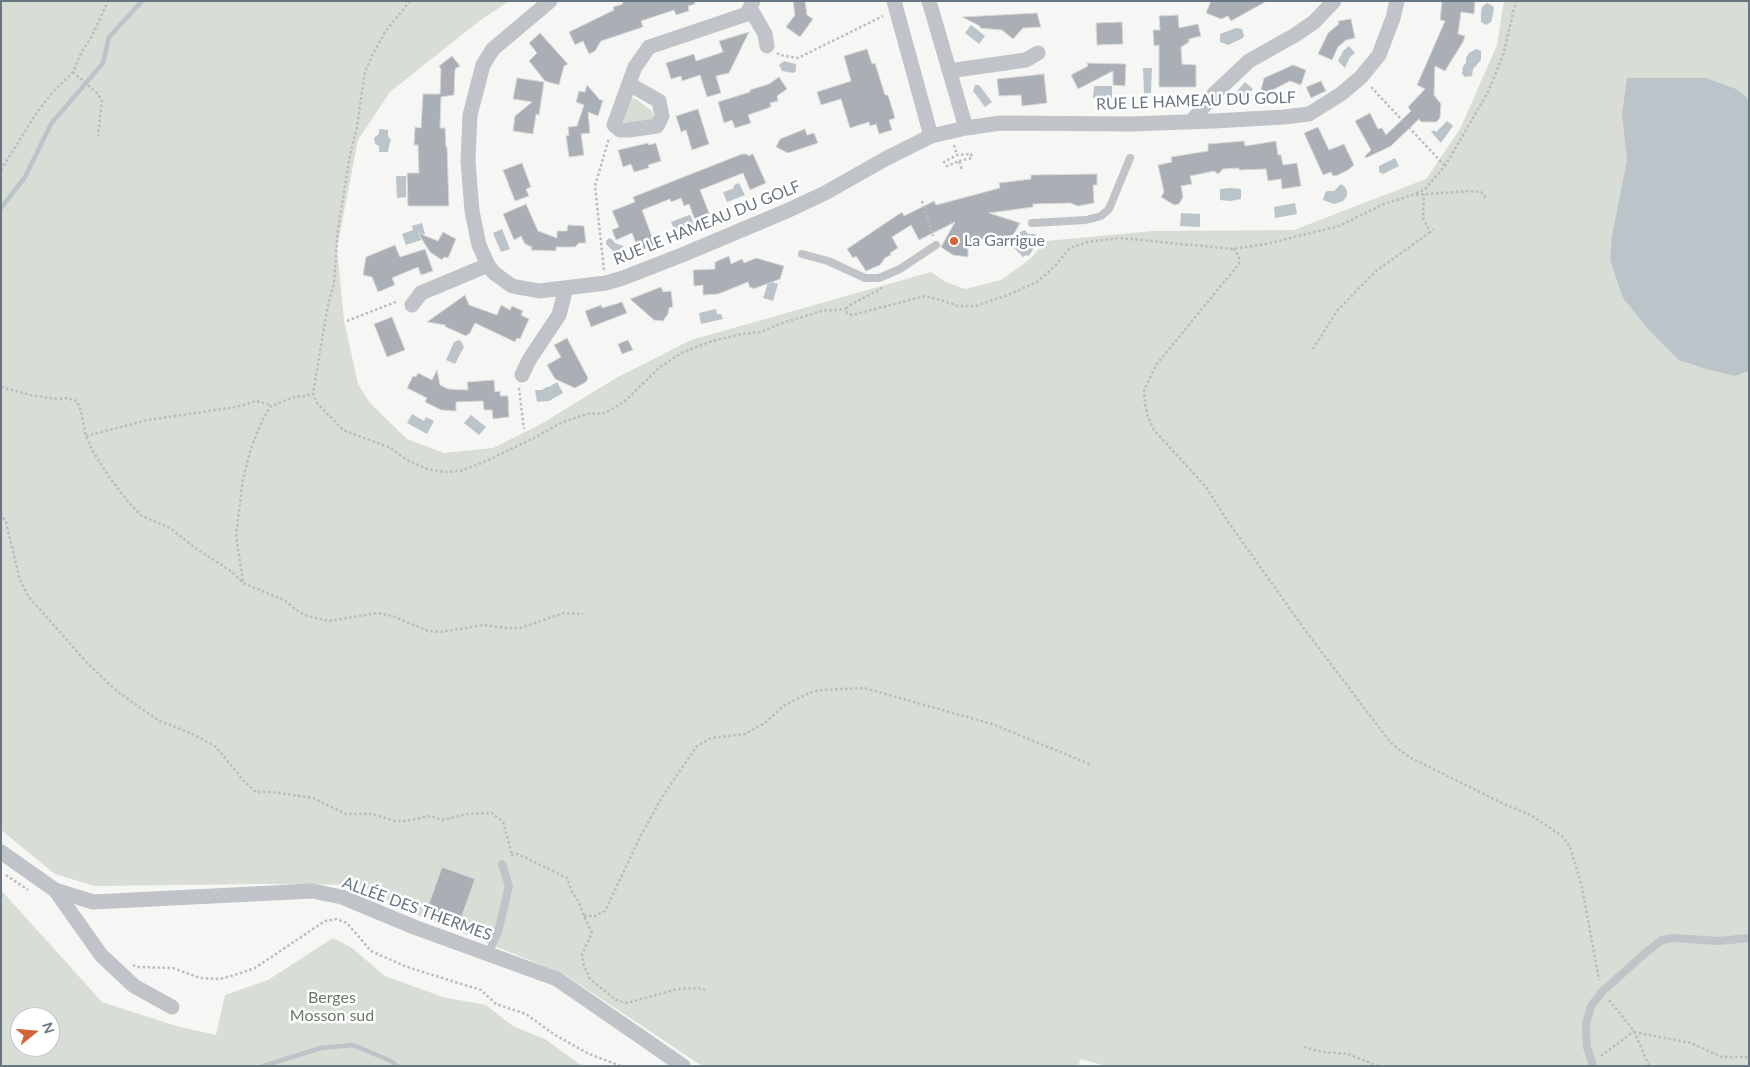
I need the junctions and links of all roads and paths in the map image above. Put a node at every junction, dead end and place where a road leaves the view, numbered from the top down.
1 (108, 1) edge
2 (410, 1) edge
3 (550, 1) edge
4 (929, 1) edge
5 (1334, 1) edge
6 (1397, 1) edge
7 (1516, 1) edge
8 (752, 4) edge
9 (895, 6) edge
10 (767, 46) joint
11 (1038, 53) dead end
12 (949, 71) junction
13 (73, 72) junction
14 (1361, 77) junction
15 (629, 84) junction
16 (1192, 121) junction
17 (614, 125) junction
18 (966, 128) junction
19 (98, 136) dead end
20 (931, 136) junction
21 (1130, 158) dead end
22 (959, 161) junction
23 (1444, 166) junction
24 (1, 170) edge
25 (962, 170) dead end
26 (1424, 194) junction
27 (1413, 195) junction
28 (1486, 198) dead end
29 (922, 202) dead end
30 (1032, 222) dead end
31 (1434, 229) dead end
32 (1429, 233) junction
33 (936, 245) joint
34 (1233, 249) junction
35 (802, 254) dead end
36 (488, 265) junction
37 (879, 278) junction
38 (606, 283) junction
39 (566, 288) junction
40 (412, 305) joint
41 (846, 309) junction
42 (347, 321) dead end
43 (1312, 349) dead end
44 (522, 375) joint
45 (1, 387) edge
46 (313, 394) junction
47 (271, 406) junction
48 (524, 429) dead end
49 (86, 436) junction
50 (1, 513) edge
51 (243, 583) junction
52 (583, 614) dead end
53 (1092, 765) dead end
54 (1, 852) edge
55 (512, 854) junction
56 (502, 864) joint
57 (1, 870) edge
58 (55, 890) junction
59 (33, 894) dead end
60 (584, 916) junction
61 (1749, 938) edge
62 (488, 954) junction
63 (129, 962) dead end
64 (706, 990) dead end
65 (1602, 992) junction
66 (172, 1006) dead end
67 (1634, 1032) junction
68 (1304, 1047) dead end
69 (1749, 1057) edge
70 (1592, 1064) edge
71 (621, 1066) edge
72 (683, 1066) edge
73 (1378, 1066) edge
74 (1648, 1066) edge

1 - 13 path
2 - 46 path
3 - 36 street, RUE LE HAMEAU DU GOLF
4 - 12 street
5 - 16 street
6 - 14 street, RUE LE HAMEAU DU GOLF
7 - 23 path
8 - 10 street
8 - 15 street
9 - 10 path
9 - 20 street
11 - 12 street
12 - 18 street
13 - 19 path
13 - 24 path
14 - 16 street, RUE LE HAMEAU DU GOLF
14 - 23 path
15 - 17 street
15 - 17 street
16 - 18 street, RUE LE HAMEAU DU GOLF
17 - 38 path
18 - 20 street, RUE LE HAMEAU DU GOLF
20 - 38 street, RUE LE HAMEAU DU GOLF
21 - 30 lane
22 - 22 path
22 - 25 path
23 - 27 path
26 - 27 path
26 - 28 path
26 - 32 path
27 - 34 path
29 - 33 path
31 - 32 path
32 - 43 path
33 - 37 lane
34 - 41 path
34 - 65 path
35 - 37 lane
36 - 39 street, RUE LE HAMEAU DU GOLF
36 - 40 street
37 - 41 path
38 - 39 street, RUE LE HAMEAU DU GOLF
39 - 44 street
40 - 42 path
41 - 46 path
44 - 48 path
45 - 49 path
46 - 47 path
47 - 49 path
47 - 51 path
49 - 51 path
50 - 55 path
51 - 52 path
53 - 60 path
54 - 58 street, ALLÉE DES THERMES
55 - 56 path
55 - 60 path
56 - 62 lane
57 - 59 path
58 - 62 street, ALLÉE DES THERMES
58 - 66 street
60 - 64 path
61 - 65 lane
62 - 72 street, ALLÉE DES THERMES
63 - 71 path
65 - 67 path
65 - 70 lane
67 - 69 path
67 - 70 path
67 - 74 path
68 - 73 path

